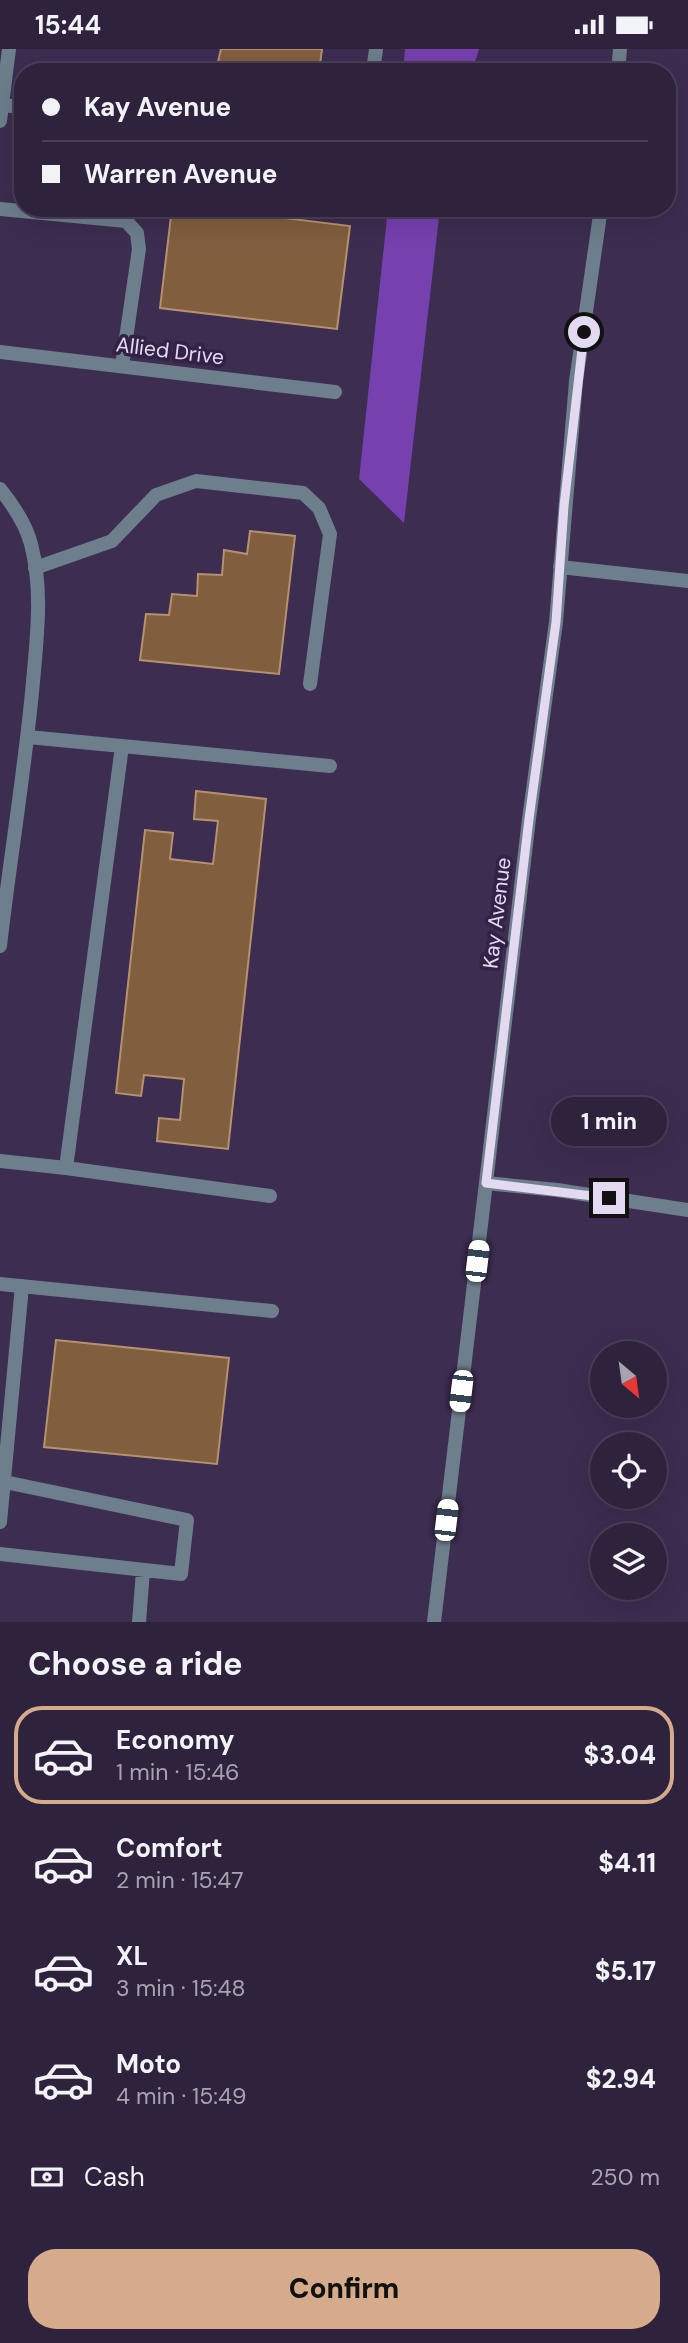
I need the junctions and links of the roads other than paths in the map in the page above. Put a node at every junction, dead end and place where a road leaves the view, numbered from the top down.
1 (9, 49) edge
2 (2, 105) junction
3 (14, 106) edge
4 (0, 121) edge
5 (84, 217) edge
6 (600, 217) edge
7 (0, 352) edge
8 (122, 366) junction
9 (335, 392) dead end
10 (0, 489) edge
11 (560, 567) junction
12 (35, 568) junction
13 (688, 581) edge
14 (310, 684) dead end
15 (27, 737) junction
16 (122, 746) junction
17 (330, 766) dead end
18 (0, 946) edge
19 (0, 1161) edge
20 (66, 1168) junction
21 (486, 1183) junction
22 (270, 1196) dead end
23 (688, 1210) edge
24 (0, 1284) edge
25 (22, 1286) junction
26 (272, 1311) dead end
27 (5, 1482) junction
28 (0, 1522) edge
29 (0, 1554) edge
30 (143, 1571) junction
31 (139, 1622) edge
32 (434, 1622) edge

1 - 2 street
2 - 3 street
2 - 4 street
5 - 8 street
6 - 11 street, Kay Avenue
7 - 8 street, Allied Drive
8 - 9 street, Allied Drive
10 - 12 street
11 - 13 street
11 - 21 street, Kay Avenue
12 - 14 street
12 - 15 street
15 - 16 street
15 - 18 street
16 - 17 street
16 - 20 street
19 - 20 street
20 - 22 street
21 - 23 street
21 - 32 street, Kay Avenue
24 - 25 street
25 - 26 street
25 - 27 street
27 - 28 street
27 - 30 street
29 - 30 street
30 - 31 street

